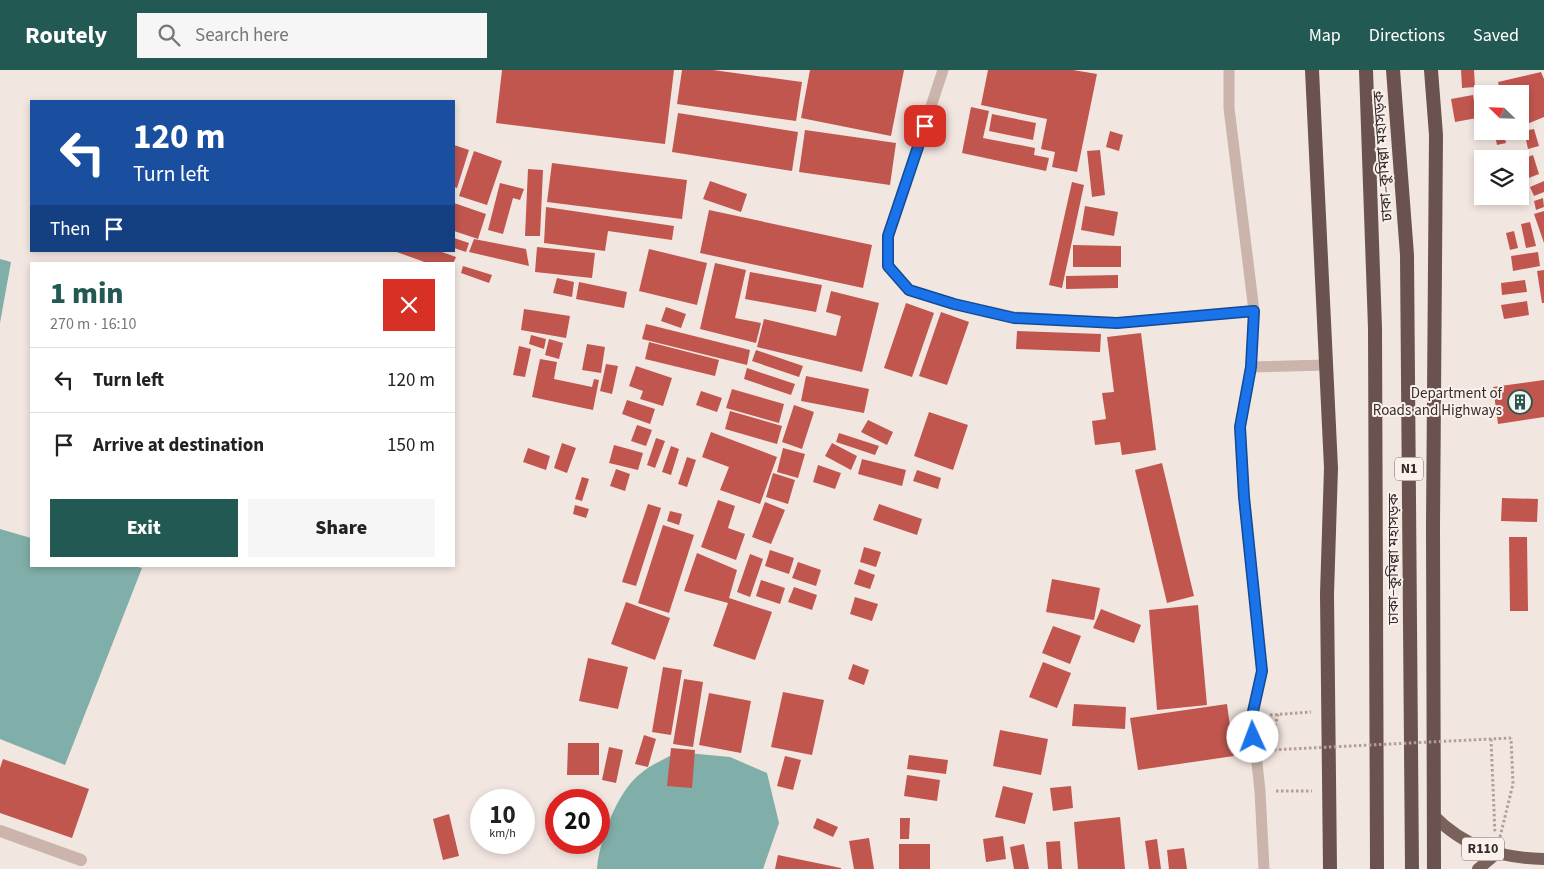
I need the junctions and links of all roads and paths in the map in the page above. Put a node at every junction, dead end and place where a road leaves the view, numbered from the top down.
1 (943, 70) edge
2 (1229, 70) edge
3 (1312, 70) edge
4 (1366, 70) edge
5 (1393, 70) edge
6 (1431, 70) edge
7 (1254, 311) junction
8 (1326, 365) junction
9 (1251, 367) junction
10 (1328, 711) junction
11 (1278, 714) junction
12 (1252, 716) junction
13 (1491, 739) junction
14 (1329, 790) junction
15 (1260, 792) junction
16 (1433, 815) junction
17 (0, 831) edge
18 (1496, 854) junction
19 (81, 860) dead end
20 (1544, 860) edge
21 (1264, 869) edge
22 (1330, 869) edge
23 (1377, 869) edge
24 (1412, 869) edge
25 (1434, 869) edge
26 (1478, 869) edge

1 - 7 lane
2 - 7 lane
3 - 8 highway
4 - 23 highway, ঢাকা–কুমিল্লা মহাসড়ক / N1
5 - 24 highway, ঢাকা–কুমিল্লা মহাসড়ক / N1
6 - 16 highway
7 - 9 lane
8 - 9 lane
8 - 10 highway
9 - 12 lane
10 - 11 path
10 - 14 highway
11 - 12 path
11 - 13 path, bridge
12 - 15 lane
13 - 18 path
13 - 18 path, bridge
14 - 15 path
14 - 22 highway
15 - 21 lane
16 - 18 main road, R110
16 - 25 highway
17 - 19 street
18 - 20 main road, R110
18 - 26 main road, R110

